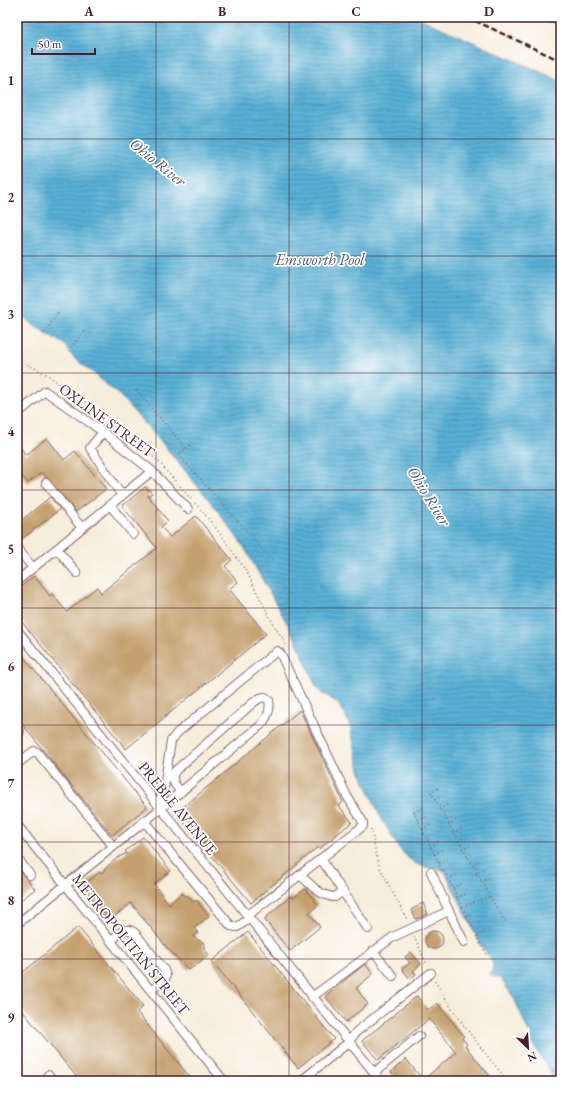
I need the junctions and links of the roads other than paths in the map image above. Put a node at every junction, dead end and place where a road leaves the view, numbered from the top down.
1 (551, 17) edge
2 (561, 22) edge
3 (17, 414) edge
4 (104, 432) junction
5 (152, 471) junction
6 (46, 483) dead end
7 (122, 496) junction
8 (110, 505) junction
9 (188, 509) dead end
10 (82, 528) junction
11 (133, 534) dead end
12 (17, 548) edge
13 (57, 549) junction
14 (33, 568) junction
15 (77, 572) dead end
16 (17, 581) edge
17 (17, 630) edge
18 (17, 764) edge
19 (181, 792) junction
20 (159, 806) junction
21 (144, 821) junction
22 (17, 825) edge
23 (114, 846) junction
24 (17, 858) edge
25 (321, 859) junction
26 (431, 872) dead end
27 (30, 874) dead end
28 (300, 875) junction
29 (65, 885) junction
30 (343, 891) junction
31 (449, 912) junction
32 (248, 917) junction
33 (17, 924) edge
34 (368, 929) dead end
35 (111, 941) junction
36 (464, 942) dead end
37 (374, 951) junction
38 (430, 973) dead end
39 (393, 976) dead end
40 (151, 991) junction
41 (310, 994) junction
42 (419, 1036) dead end
43 (349, 1042) junction
44 (374, 1073) junction
45 (224, 1081) edge
46 (301, 1081) edge
47 (381, 1081) edge

1 - 2 main road
3 - 4 street, OXLINE STREET
4 - 5 street, OXLINE STREET
4 - 7 street
5 - 7 street
5 - 9 street, OXLINE STREET
6 - 10 street
7 - 8 street
8 - 10 street
8 - 11 street
10 - 13 street
12 - 14 street
13 - 14 street
13 - 15 street
14 - 16 street
17 - 20 street, PREBLE AVENUE
18 - 23 street
19 - 19 street
19 - 20 street
20 - 21 street
20 - 25 street
20 - 32 street, PREBLE AVENUE
21 - 23 street
21 - 32 street
22 - 29 street, METROPOLITAN STREET
23 - 29 street
24 - 27 street
25 - 28 street
25 - 30 street
26 - 31 street
28 - 30 street
28 - 32 street
29 - 33 street
29 - 35 street, METROPOLITAN STREET
30 - 34 street
31 - 36 street
31 - 37 street
32 - 41 street, PREBLE AVENUE
35 - 40 street, METROPOLITAN STREET
35 - 40 street
37 - 39 street
37 - 41 street
38 - 43 street
40 - 45 street, METROPOLITAN STREET
41 - 43 street, PREBLE AVENUE
42 - 44 street
43 - 44 street, PREBLE AVENUE
43 - 46 street
44 - 47 street, PREBLE AVENUE

